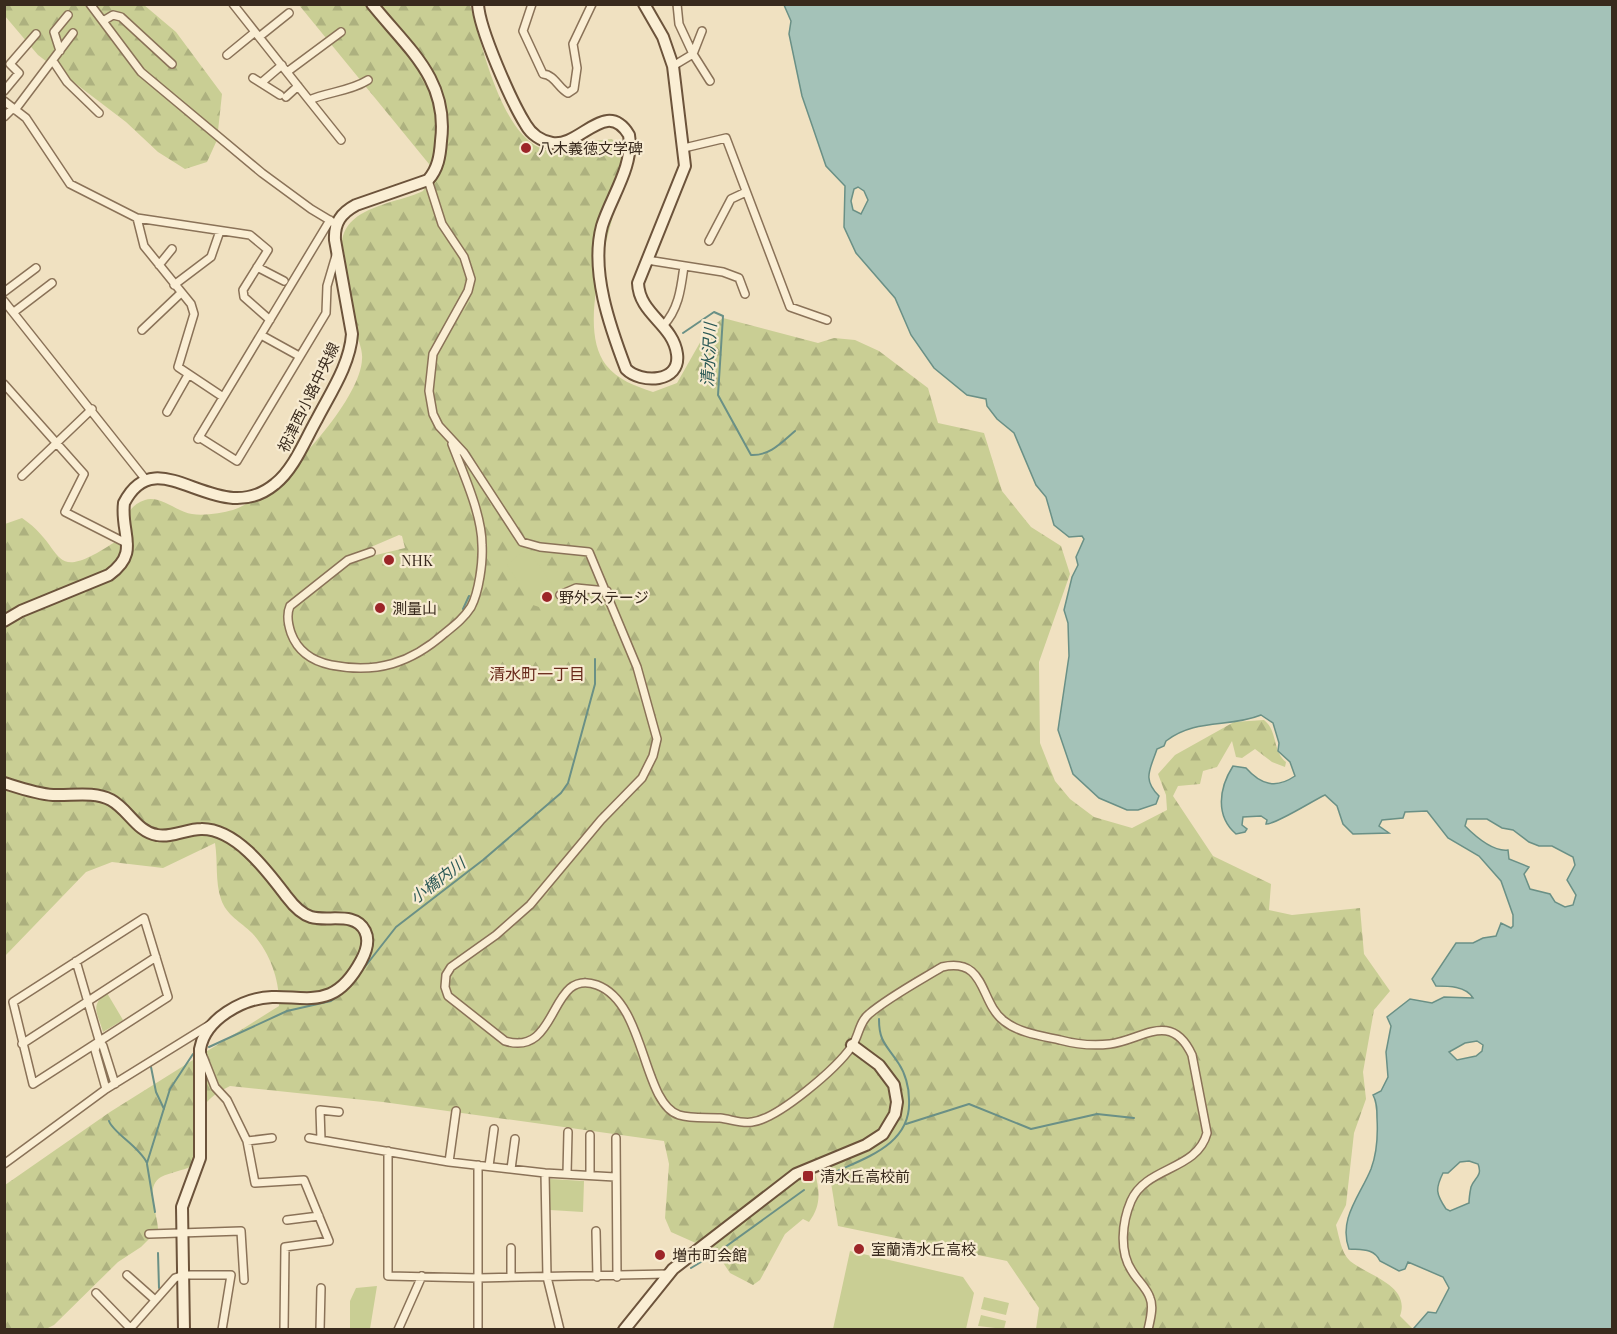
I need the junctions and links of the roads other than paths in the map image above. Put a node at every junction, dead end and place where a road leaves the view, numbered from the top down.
1 (90, 4) edge
2 (233, 4) edge
3 (372, 4) edge
4 (478, 4) edge
5 (532, 4) edge
6 (592, 4) edge
7 (644, 4) edge
8 (677, 4) edge
9 (289, 13) dead end
10 (68, 15) dead end
11 (104, 21) junction
12 (702, 31) dead end
13 (341, 32) dead end
14 (73, 33) dead end
15 (36, 34) dead end
16 (257, 34) junction
17 (60, 51) junction
18 (693, 54) junction
19 (227, 55) dead end
20 (53, 61) junction
21 (172, 64) dead end
22 (282, 65) junction
23 (673, 66) junction
24 (287, 72) junction
25 (253, 78) dead end
26 (368, 80) dead end
27 (710, 81) dead end
28 (261, 83) junction
29 (298, 86) junction
30 (4, 91) edge
31 (309, 100) junction
32 (4, 101) edge
33 (14, 109) junction
34 (99, 113) dead end
35 (4, 117) edge
36 (341, 140) dead end
37 (684, 148) junction
38 (428, 180) junction
39 (746, 192) junction
40 (137, 218) junction
41 (333, 222) junction
42 (220, 231) junction
43 (709, 241) dead end
44 (172, 249) dead end
45 (338, 251) junction
46 (647, 261) junction
47 (159, 265) junction
48 (684, 266) junction
49 (257, 267) junction
50 (36, 268) dead end
51 (284, 281) dead end
52 (52, 283) dead end
53 (174, 285) junction
54 (4, 292) edge
55 (181, 293) junction
56 (745, 294) dead end
57 (4, 301) edge
58 (781, 305) dead end
59 (790, 307) junction
60 (14, 312) junction
61 (270, 320) junction
62 (827, 320) dead end
63 (663, 326) junction
64 (142, 330) dead end
65 (261, 335) junction
66 (299, 356) junction
67 (188, 375) junction
68 (4, 384) edge
69 (223, 397) junction
70 (92, 409) junction
71 (166, 412) dead end
72 (450, 439) junction
73 (56, 443) junction
74 (22, 476) dead end
75 (146, 480) junction
76 (128, 544) junction
77 (371, 552) dead end
78 (607, 591) junction
79 (560, 595) dead end
80 (5, 619) edge
81 (4, 783) edge
82 (156, 957) junction
83 (76, 961) junction
84 (88, 1000) junction
85 (211, 1024) junction
86 (99, 1040) junction
87 (22, 1044) junction
88 (852, 1046) junction
89 (200, 1049) junction
90 (115, 1083) junction
91 (106, 1089) junction
92 (456, 1111) dead end
93 (339, 1112) dead end
94 (494, 1129) dead end
95 (568, 1132) dead end
96 (590, 1135) dead end
97 (272, 1138) dead end
98 (309, 1138) dead end
99 (616, 1138) dead end
100 (515, 1139) dead end
101 (321, 1140) junction
102 (248, 1141) junction
103 (388, 1151) junction
104 (449, 1162) junction
105 (4, 1164) edge
106 (478, 1165) junction
107 (489, 1166) junction
108 (512, 1169) junction
109 (545, 1173) junction
110 (567, 1174) junction
111 (590, 1175) junction
112 (615, 1178) junction
113 (319, 1216) junction
114 (287, 1220) dead end
115 (596, 1231) dead end
116 (183, 1233) junction
117 (149, 1234) dead end
118 (511, 1248) dead end
119 (668, 1274) junction
120 (127, 1275) dead end
121 (184, 1275) junction
122 (422, 1276) junction
123 (512, 1277) junction
124 (547, 1277) junction
125 (597, 1277) junction
126 (617, 1277) junction
127 (478, 1278) junction
128 (244, 1280) dead end
129 (321, 1288) dead end
130 (96, 1293) dead end
131 (154, 1299) junction
132 (130, 1329) edge
133 (184, 1329) edge
134 (222, 1329) edge
135 (284, 1329) edge
136 (320, 1329) edge
137 (398, 1329) edge
138 (478, 1329) edge
139 (560, 1329) edge
140 (624, 1329) edge
141 (1148, 1329) edge

1 - 11 street
2 - 16 street
3 - 38 main road
4 - 63 main road
5 - 6 street
7 - 23 main road
8 - 18 street
9 - 16 street
10 - 17 street
11 - 21 street
11 - 41 street
12 - 18 street
13 - 24 street
14 - 17 street
15 - 30 street
16 - 19 street
16 - 22 street
17 - 20 street
18 - 23 street
18 - 27 street
20 - 33 street
20 - 34 street
22 - 24 street
22 - 28 street
23 - 37 main road
24 - 29 street
25 - 28 street
26 - 31 street
28 - 29 street
29 - 31 street
31 - 36 street
32 - 33 street
33 - 35 street
33 - 40 street
37 - 39 street
37 - 46 main road
38 - 41 main road
38 - 72 street
39 - 43 street
39 - 59 street
40 - 42 street
40 - 47 street
41 - 45 main road, 祝津西小路中央線
41 - 61 street
42 - 49 street
42 - 53 street
44 - 47 street
45 - 66 street
45 - 75 main road, 祝津西小路中央線
46 - 48 street
46 - 63 main road
47 - 53 street
48 - 56 street
48 - 63 street
49 - 51 street
49 - 61 street
50 - 54 street
52 - 60 street
53 - 55 street
55 - 64 street
55 - 67 street
57 - 60 street
58 - 59 street
59 - 62 street
60 - 70 street
61 - 65 street
65 - 66 street
65 - 69 street
66 - 69 street
67 - 69 street
67 - 71 street
68 - 73 street
70 - 73 street
70 - 75 street
72 - 77 street
72 - 78 street
73 - 74 street
73 - 76 street
75 - 76 main road
76 - 80 main road
78 - 79 street
78 - 88 street
81 - 85 main road
82 - 83 street
82 - 84 street
82 - 86 street
83 - 84 street
83 - 87 street
84 - 86 street
84 - 87 street
85 - 89 main road
85 - 90 street
86 - 87 street
86 - 90 street
86 - 91 street
88 - 119 main road
88 - 141 street
89 - 102 street
89 - 116 main road
90 - 91 street
91 - 105 street
92 - 104 street
93 - 101 street
94 - 107 street
95 - 110 street
96 - 111 street
97 - 102 street
98 - 101 street
99 - 112 street
100 - 108 street
101 - 103 street
102 - 113 street
103 - 104 street
103 - 122 street
104 - 106 street
106 - 107 street
106 - 127 street
107 - 108 street
108 - 109 street
109 - 110 street
109 - 124 street
110 - 111 street
111 - 112 street
112 - 126 street
113 - 114 street
113 - 135 street
115 - 125 street
116 - 117 street
116 - 121 main road
116 - 128 street
118 - 123 street
119 - 126 street
119 - 140 main road
120 - 131 street
121 - 131 street
121 - 133 main road
121 - 134 street
122 - 127 street
122 - 137 street
123 - 124 street
123 - 127 street
124 - 125 street
124 - 139 street
125 - 126 street
127 - 138 street
129 - 136 street
130 - 132 street
131 - 132 street

